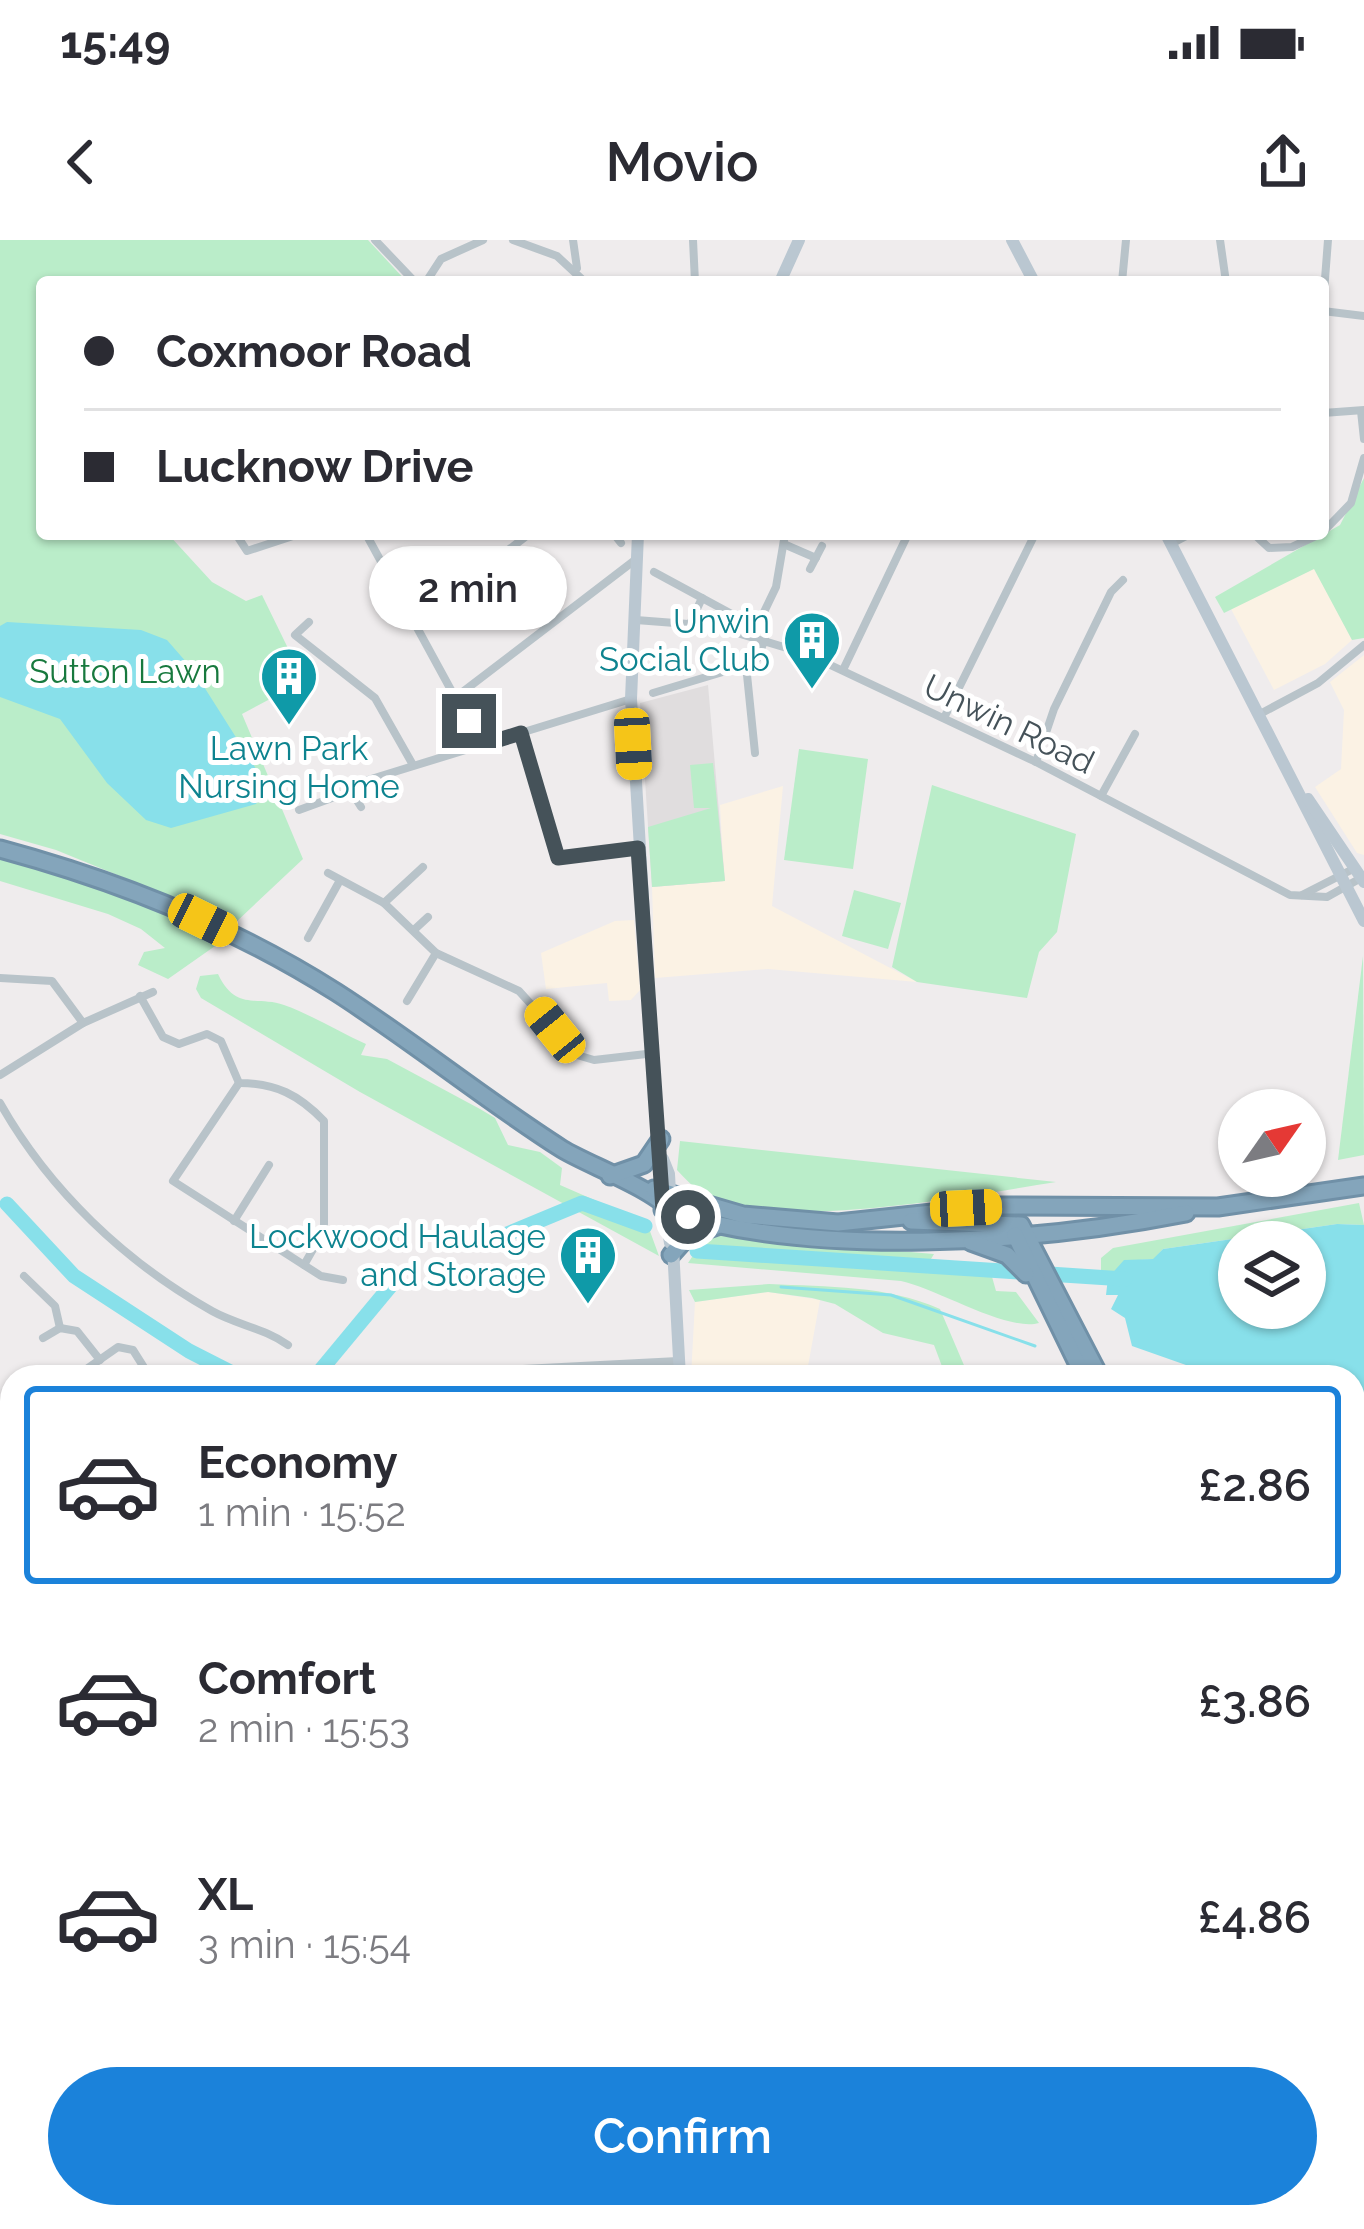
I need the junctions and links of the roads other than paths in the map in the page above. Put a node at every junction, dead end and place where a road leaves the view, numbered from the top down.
1 (375, 240) edge
2 (483, 240) edge
3 (512, 240) edge
4 (573, 240) edge
5 (693, 240) edge
6 (799, 240) edge
7 (1012, 240) edge
8 (1126, 240) edge
9 (1220, 240) edge
10 (1328, 240) edge
11 (527, 241) edge
12 (577, 269) junction
13 (409, 276) edge
14 (430, 276) edge
15 (581, 276) edge
16 (695, 276) edge
17 (783, 276) edge
18 (1031, 276) edge
19 (1123, 276) edge
20 (1225, 276) edge
21 (1325, 276) edge
22 (1329, 309) edge
23 (1364, 316) edge
24 (1362, 411) edge
25 (1329, 412) edge
26 (1364, 439) edge
27 (1364, 458) edge
28 (1329, 526) edge
29 (240, 540) edge
30 (281, 540) edge
31 (369, 540) edge
32 (521, 540) edge
33 (637, 540) edge
34 (786, 540) edge
35 (905, 540) edge
36 (1032, 540) edge
37 (1169, 540) edge
38 (1260, 540) edge
39 (1307, 540) edge
40 (822, 546) dead end
41 (816, 558) junction
42 (635, 560) junction
43 (810, 569) dead end
44 (654, 572) dead end
45 (1123, 580) dead end
46 (702, 598) junction
47 (739, 618) dead end
48 (636, 620) junction
49 (309, 622) dead end
50 (415, 622) junction
51 (690, 624) junction
52 (753, 635) junction
53 (766, 639) junction
54 (1364, 645) edge
55 (746, 665) junction
56 (843, 670) junction
57 (653, 693) dead end
58 (456, 697) junction
59 (631, 699) junction
60 (1261, 714) junction
61 (944, 718) junction
62 (521, 733) junction
63 (1135, 734) dead end
64 (482, 745) junction
65 (754, 753) dead end
66 (1036, 762) junction
67 (413, 765) junction
68 (1299, 789) junction
69 (351, 790) junction
70 (1101, 796) junction
71 (361, 807) dead end
72 (299, 810) dead end
73 (638, 848) junction
74 (0, 849) edge
75 (423, 867) dead end
76 (328, 873) dead end
77 (1351, 878) edge
78 (339, 882) junction
79 (384, 903) junction
80 (428, 917) dead end
81 (1364, 921) edge
82 (415, 929) junction
83 (308, 938) dead end
84 (436, 953) junction
85 (0, 978) edge
86 (153, 992) dead end
87 (140, 996) junction
88 (407, 1001) dead end
89 (83, 1024) junction
90 (655, 1053) junction
91 (0, 1075) edge
92 (239, 1083) junction
93 (0, 1102) edge
94 (661, 1139) junction
95 (268, 1165) dead end
96 (610, 1176) junction
97 (1364, 1186) edge
98 (667, 1202) junction
99 (1041, 1207) junction
100 (1218, 1207) junction
101 (878, 1220) junction
102 (234, 1221) junction
103 (720, 1225) junction
104 (1073, 1230) junction
105 (1020, 1231) junction
106 (956, 1239) junction
107 (670, 1249) junction
108 (1035, 1262) junction
109 (304, 1265) junction
110 (24, 1276) dead end
111 (343, 1280) dead end
112 (60, 1328) junction
113 (44, 1338) dead end
114 (1075, 1345) junction
115 (273, 1349) dead end
116 (100, 1360) junction
117 (680, 1360) junction
118 (93, 1365) edge
119 (142, 1365) edge
120 (592, 1365) edge
121 (680, 1365) edge
122 (1081, 1365) edge
123 (1091, 1365) edge

1 - 13 street
2 - 14 street
3 - 11 street
4 - 12 street
5 - 16 street
6 - 17 main road
7 - 18 main road
8 - 19 street
9 - 20 street
10 - 21 street
11 - 12 street
12 - 15 street
22 - 23 street
24 - 25 street
24 - 26 street
27 - 28 street
29 - 30 street
31 - 50 street
32 - 50 street
33 - 42 main road
34 - 41 street
34 - 52 street
35 - 56 street
36 - 61 street
37 - 60 main road
38 - 39 street
40 - 41 street
41 - 43 street
42 - 48 main road
42 - 58 street
44 - 46 street
45 - 66 street
46 - 47 street
46 - 51 street
48 - 51 street, Unwin Road
48 - 59 main road
49 - 67 street
50 - 58 street
51 - 52 street, Unwin Road
52 - 53 street, Unwin Road
53 - 55 street
53 - 56 street, Unwin Road
54 - 60 street
55 - 57 street
55 - 65 street
56 - 61 street, Unwin Road
58 - 64 street
59 - 62 street
59 - 73 main road
60 - 68 main road
61 - 66 street, Unwin Road
62 - 64 street
62 - 73 street
63 - 70 street
64 - 67 street
66 - 70 street, Unwin Road
67 - 69 street
68 - 77 main road
68 - 77 main road
69 - 71 street
69 - 72 street
70 - 77 street, Unwin Road
73 - 90 main road
74 - 96 highway
75 - 79 street
76 - 78 street
77 - 81 main road
78 - 79 street
78 - 83 street
79 - 82 street
80 - 82 street
82 - 84 street
84 - 88 street
84 - 90 street
85 - 89 street
86 - 87 street
87 - 89 street
87 - 92 street
89 - 91 street
90 - 94 main road
92 - 102 street
92 - 109 street
93 - 115 street
94 - 96 highway
94 - 98 main road
95 - 102 street
96 - 98 highway
97 - 100 highway
98 - 101 highway
98 - 103 highway
98 - 107 main road
99 - 100 highway
99 - 101 highway
99 - 105 highway
100 - 104 highway
101 - 105 highway
102 - 109 street
103 - 106 highway
103 - 107 highway
104 - 105 highway
104 - 108 highway
105 - 106 highway
105 - 108 highway
106 - 108 highway
107 - 117 main road
108 - 114 highway
108 - 114 highway
109 - 111 street
110 - 112 street
112 - 113 street
112 - 116 street
114 - 122 highway
114 - 123 highway
116 - 118 street
116 - 119 street
117 - 120 street
117 - 121 main road

